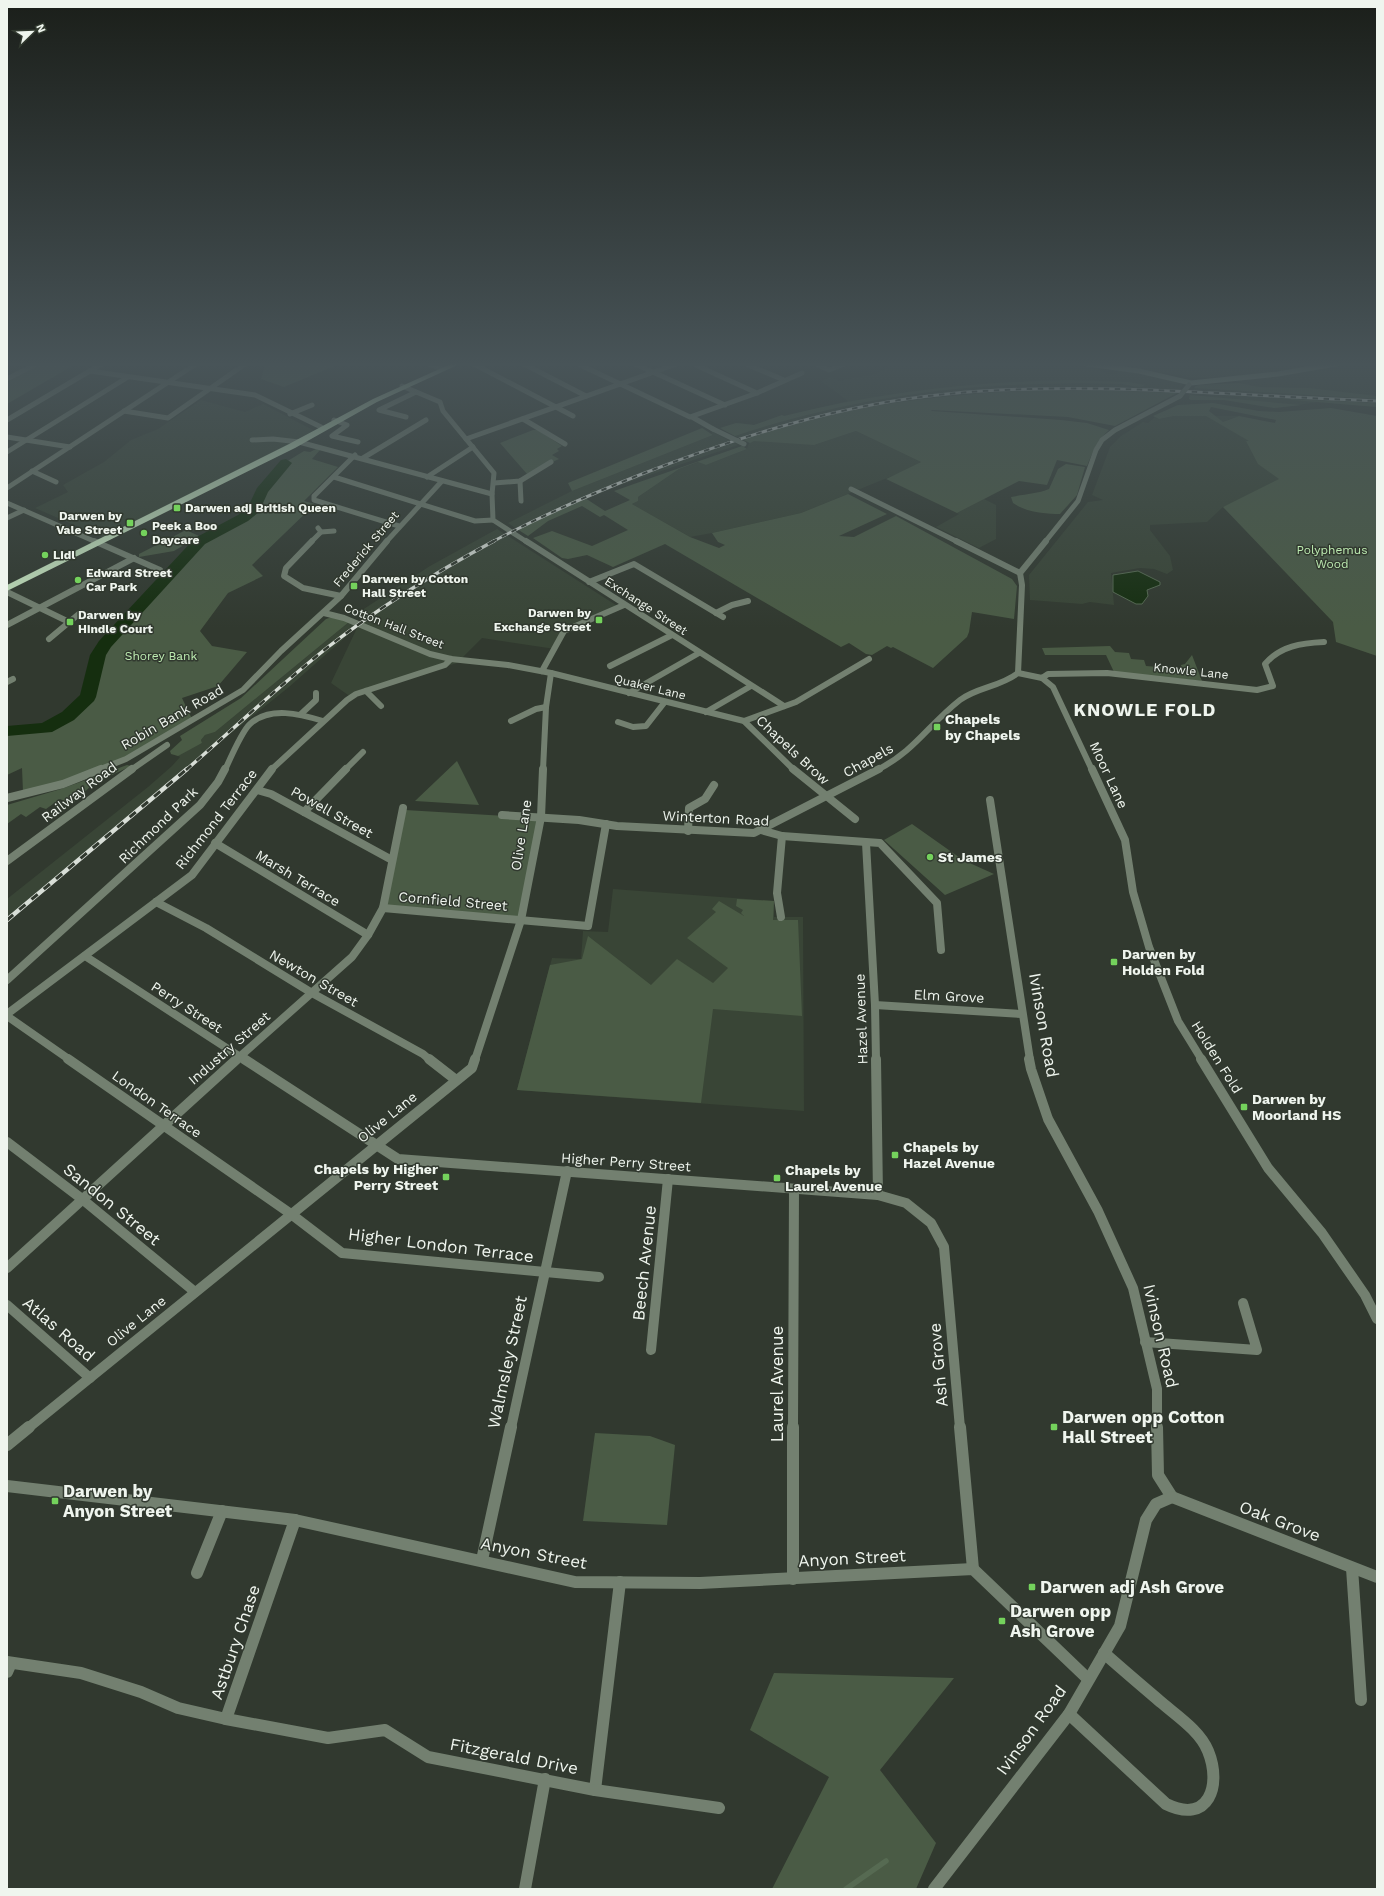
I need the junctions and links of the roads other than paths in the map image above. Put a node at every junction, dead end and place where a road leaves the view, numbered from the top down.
1 (64, 450) edge
2 (282, 450) edge
3 (333, 450) edge
4 (375, 450) edge
5 (469, 450) edge
6 (475, 450) edge
7 (1096, 450) edge
8 (355, 456) junction
9 (363, 458) junction
10 (551, 462) dead end
11 (32, 471) junction
12 (334, 477) junction
13 (427, 477) junction
14 (442, 481) junction
15 (520, 481) junction
16 (56, 482) dead end
17 (494, 483) junction
18 (7, 488) edge
19 (851, 489) dead end
20 (492, 494) junction
21 (521, 501) dead end
22 (7, 503) edge
23 (422, 503) junction
24 (24, 510) junction
25 (7, 518) edge
26 (495, 522) junction
27 (399, 526) junction
28 (334, 531) dead end
29 (98, 543) junction
30 (134, 558) junction
31 (160, 570) dead end
32 (1020, 573) junction
33 (589, 582) junction
34 (8, 588) edge
35 (341, 596) junction
36 (748, 601) dead end
37 (624, 605) junction
38 (38, 608) junction
39 (80, 613) dead end
40 (324, 613) junction
41 (716, 613) junction
42 (723, 617) dead end
43 (69, 622) junction
44 (7, 625) edge
45 (672, 635) junction
46 (49, 639) dead end
47 (1324, 642) dead end
48 (700, 653) junction
49 (451, 659) junction
50 (869, 659) dead end
51 (610, 666) dead end
52 (542, 671) junction
53 (551, 673) junction
54 (1018, 673) junction
55 (1042, 678) junction
56 (751, 686) junction
57 (366, 691) junction
58 (316, 693) dead end
59 (628, 693) junction
60 (664, 703) junction
61 (381, 706) dead end
62 (784, 706) junction
63 (546, 707) junction
64 (706, 712) junction
65 (301, 714) junction
66 (323, 721) junction
67 (511, 721) dead end
68 (744, 721) junction
69 (618, 722) dead end
70 (167, 746) dead end
71 (363, 752) dead end
72 (714, 785) dead end
73 (257, 790) junction
74 (826, 797) junction
75 (7, 798) edge
76 (990, 800) dead end
77 (403, 808) dead end
78 (304, 812) junction
79 (502, 815) dead end
80 (541, 817) junction
81 (855, 819) dead end
82 (606, 824) junction
83 (760, 830) junction
84 (688, 831) junction
85 (782, 836) junction
86 (215, 843) junction
87 (866, 843) junction
88 (392, 860) junction
89 (7, 861) edge
90 (1133, 892) joint
91 (156, 902) junction
92 (383, 908) junction
93 (781, 917) dead end
94 (521, 920) junction
95 (368, 935) junction
96 (941, 950) dead end
97 (85, 956) junction
98 (7, 980) edge
99 (312, 993) junction
100 (875, 1005) junction
101 (1022, 1014) junction
102 (7, 1015) edge
103 (241, 1057) junction
104 (456, 1080) junction
105 (163, 1125) junction
106 (7, 1142) edge
107 (376, 1145) junction
108 (567, 1171) junction
109 (668, 1179) junction
110 (794, 1189) junction
111 (878, 1194) junction
112 (82, 1199) junction
113 (291, 1214) junction
114 (7, 1268) edge
115 (543, 1273) junction
116 (600, 1277) dead end
117 (195, 1292) junction
118 (1243, 1303) dead end
119 (7, 1305) edge
120 (1377, 1319) edge
121 (1145, 1342) junction
122 (651, 1350) dead end
123 (90, 1378) junction
124 (7, 1445) edge
125 (7, 1486) edge
126 (1172, 1497) junction
127 (222, 1511) junction
128 (295, 1520) junction
129 (482, 1560) junction
130 (1352, 1568) junction
131 (973, 1569) junction
132 (197, 1573) dead end
133 (1377, 1577) edge
134 (793, 1579) junction
135 (620, 1582) junction
136 (1104, 1653) junction
137 (8, 1666) edge
138 (1088, 1679) junction
139 (1361, 1700) dead end
140 (1069, 1714) junction
141 (226, 1719) junction
142 (546, 1779) junction
143 (595, 1790) junction
144 (719, 1808) dead end
145 (525, 1889) edge
146 (934, 1889) edge

1 - 11 street
2 - 29 highway
3 - 8 street
4 - 9 street
5 - 13 street
6 - 17 street
7 - 32 street, bridge
8 - 9 street
8 - 12 street
9 - 13 street
10 - 15 street
11 - 16 street
11 - 18 street
12 - 23 street
12 - 27 street
13 - 14 street
14 - 20 street
14 - 23 street, Frederick Street
15 - 17 street
15 - 21 street
17 - 20 street
19 - 32 street
20 - 26 street
22 - 24 street
23 - 26 street
23 - 27 street, Frederick Street
24 - 25 street
24 - 29 street
26 - 33 street, Exchange Street
27 - 35 street, Frederick Street
28 - 35 street
29 - 30 street
29 - 34 highway
30 - 31 street
30 - 38 street
32 - 54 street
33 - 37 street, Exchange Street
33 - 41 street
34 - 38 street
35 - 40 street, Frederick Street
36 - 41 street
37 - 45 street, Exchange Street
37 - 52 street
38 - 43 street
38 - 44 street
39 - 43 street
40 - 49 street, Cotton Hall Street
40 - 75 street, Robin Bank Road
41 - 42 street
43 - 46 street
45 - 48 street, Exchange Street
45 - 51 street
47 - 55 street, Knowle Lane
48 - 56 street, Exchange Street
48 - 59 street
49 - 52 street, Cotton Hall Street
49 - 57 street, Richmond Terrace
50 - 62 street
52 - 53 street, Cotton Hall Street
53 - 59 street, Quaker Lane
53 - 63 street, Olive Lane
54 - 55 street, Knowle Lane
54 - 74 street, Chapels
55 - 90 street, Moor Lane
56 - 62 street, Exchange Street
56 - 64 street
57 - 61 street
57 - 66 street, Richmond Terrace
58 - 65 street
59 - 60 street, Quaker Lane
60 - 64 street, Quaker Lane
60 - 69 street
62 - 68 street
63 - 67 street
63 - 80 street, Olive Lane
64 - 68 street, Quaker Lane
65 - 66 street, Richmond Park
65 - 98 street, Richmond Park
66 - 73 street, Richmond Terrace
68 - 74 street, Chapels Brow
70 - 89 street, Railway Road
71 - 78 street
72 - 84 street
73 - 78 street, Powell Street
73 - 86 street, Richmond Terrace
74 - 81 street, Chapels Brow
74 - 83 street, Chapels
76 - 101 street, Ivinson Road
77 - 88 street, Industry Street
78 - 88 street, Powell Street
79 - 80 street, Winterton Road
80 - 82 street, Winterton Road
80 - 94 street, Olive Lane
82 - 84 street, Winterton Road
82 - 94 street, Cornfield Street
83 - 84 street, Winterton Road
83 - 85 street, Winterton Road
85 - 87 street, Winterton Road
85 - 93 street
86 - 91 street, Richmond Terrace
86 - 95 street, Marsh Terrace
87 - 96 street, Winterton Road
87 - 100 street, Hazel Avenue
88 - 92 street, Industry Street
90 - 120 street, Holden Fold
91 - 97 street, Richmond Terrace
91 - 99 street, Newton Street
92 - 94 street, Cornfield Street
92 - 95 street, Industry Street
94 - 104 street, Olive Lane
95 - 99 street, Industry Street
97 - 102 street, Richmond Terrace
97 - 103 street, Perry Street
99 - 103 street, Industry Street
99 - 104 street, Newton Street
100 - 101 street, Elm Grove
100 - 111 street, Hazel Avenue
101 - 121 street, Ivinson Road
102 - 105 street, London Terrace
103 - 105 street, Industry Street
103 - 107 street, Perry Street
104 - 107 street, Olive Lane
105 - 112 street, Industry Street
105 - 113 street, London Terrace
106 - 112 street, Sandon Street
107 - 108 street, Higher Perry Street
107 - 113 street, Olive Lane
108 - 109 street, Higher Perry Street
108 - 115 street, Walmsley Street
109 - 110 street, Higher Perry Street
109 - 122 street, Beech Avenue
110 - 111 street, Higher Perry Street
110 - 134 street, Laurel Avenue
111 - 131 street, Ash Grove
112 - 114 street, Industry Street
112 - 117 street, Sandon Street
113 - 115 street, Higher London Terrace
113 - 117 street, Olive Lane
115 - 116 street, Higher London Terrace
115 - 129 street, Walmsley Street
117 - 123 street, Olive Lane
118 - 121 street
119 - 123 street, Atlas Road
121 - 126 street, Ivinson Road
123 - 124 street, Olive Lane
125 - 127 street, Anyon Street
126 - 130 street, Oak Grove
126 - 136 street, Ivinson Road
127 - 128 street, Anyon Street
127 - 132 street
128 - 129 street, Anyon Street
128 - 141 street, Astbury Chase
129 - 135 street, Anyon Street
130 - 133 street, Oak Grove
130 - 139 street
131 - 134 street, Anyon Street
131 - 138 street
134 - 135 street, Anyon Street
135 - 143 street, Fitzgerald Drive
136 - 138 street, Ivinson Road
136 - 140 street
137 - 141 street, Astbury Chase
138 - 140 street, Ivinson Road
140 - 146 street, Ivinson Road
141 - 142 street, Fitzgerald Drive
142 - 143 street, Fitzgerald Drive
142 - 145 street
143 - 144 street

